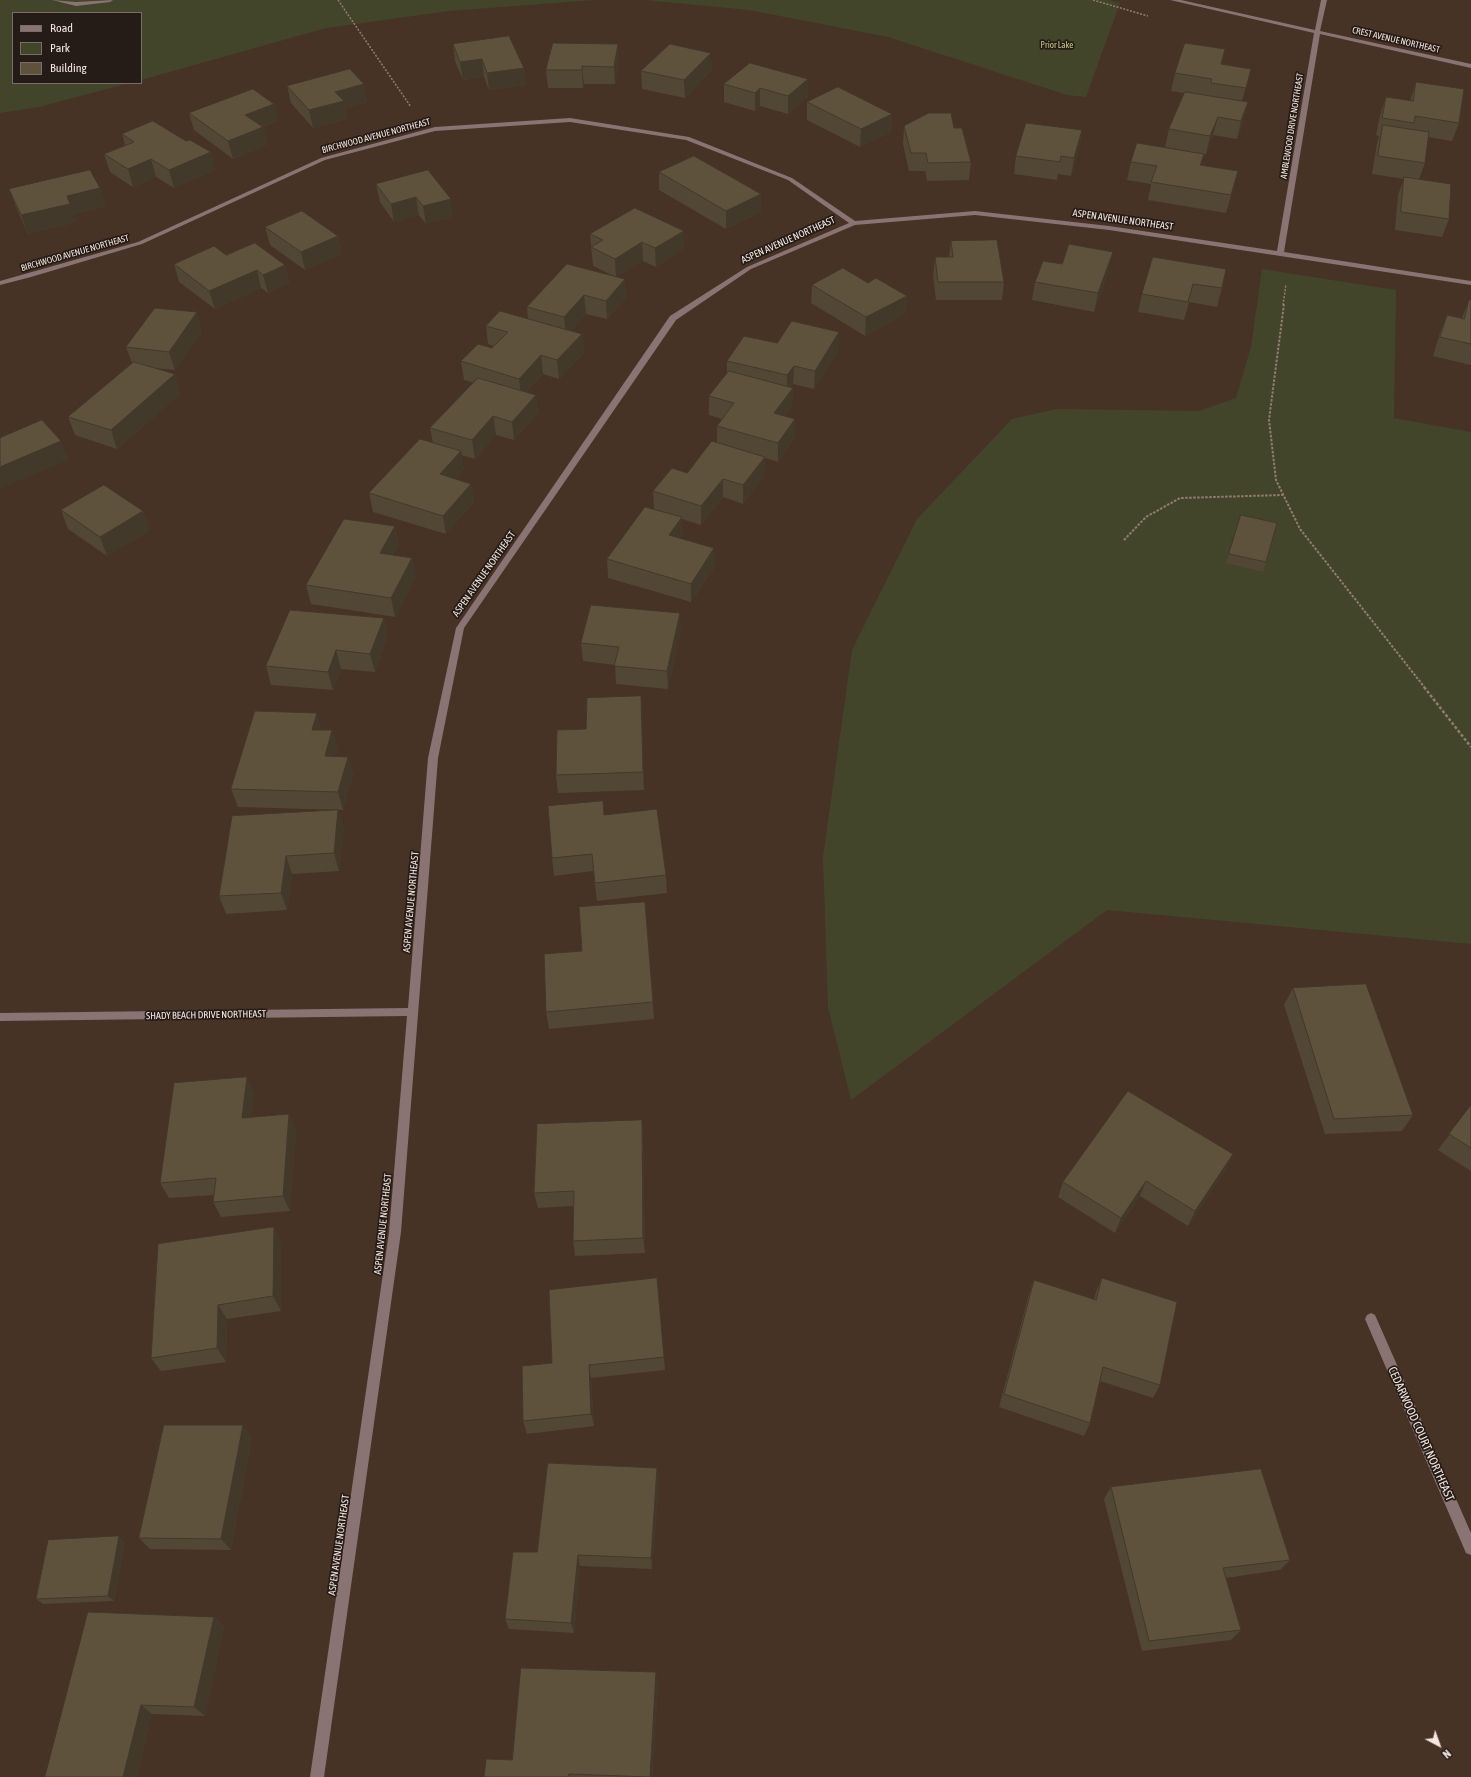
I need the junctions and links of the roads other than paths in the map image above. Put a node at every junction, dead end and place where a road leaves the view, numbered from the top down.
1 (55, 0) edge
2 (110, 0) edge
3 (1173, 0) edge
4 (1324, 0) edge
5 (1317, 32) junction
6 (1471, 66) edge
7 (854, 223) junction
8 (1285, 256) junction
9 (0, 283) edge
10 (1471, 283) edge
11 (413, 1012) junction
12 (0, 1017) edge
13 (1371, 1319) dead end
14 (1471, 1548) edge
15 (317, 1777) edge

1 - 2 street
3 - 5 street, CREST AVENUE NORTHEAST
4 - 5 street, AMBLEWOOD DRIVE NORTHEAST
5 - 6 street, CREST AVENUE NORTHEAST
5 - 8 street, AMBLEWOOD DRIVE NORTHEAST
7 - 8 street, ASPEN AVENUE NORTHEAST
7 - 9 street, BIRCHWOOD AVENUE NORTHEAST
7 - 11 street, ASPEN AVENUE NORTHEAST
8 - 10 street, ASPEN AVENUE NORTHEAST
11 - 12 street, SHADY BEACH DRIVE NORTHEAST
11 - 15 street, ASPEN AVENUE NORTHEAST
13 - 14 street, CEDARWOOD COURT NORTHEAST

